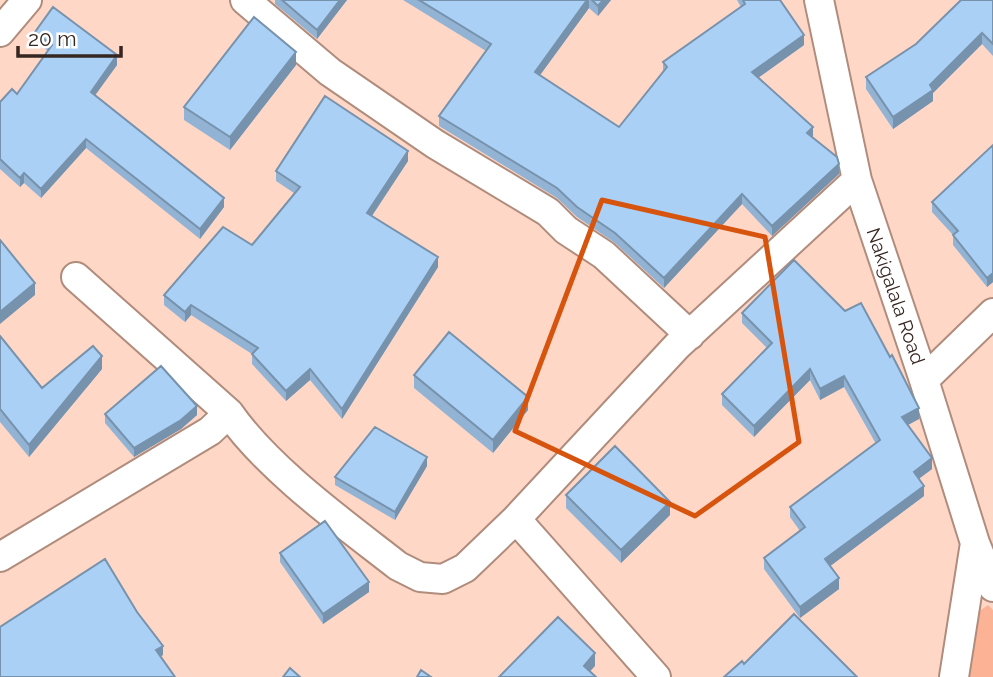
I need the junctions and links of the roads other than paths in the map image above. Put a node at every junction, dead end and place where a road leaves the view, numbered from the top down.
1 (27, 0) edge
2 (245, 0) edge
3 (819, 0) edge
4 (0, 32) edge
5 (857, 180) junction
6 (76, 277) dead end
7 (993, 313) edge
8 (690, 335) junction
9 (924, 380) junction
10 (229, 412) junction
11 (516, 519) junction
12 (975, 542) junction
13 (0, 557) edge
14 (993, 587) edge
15 (656, 677) edge
16 (954, 677) edge

1 - 4 street
2 - 8 street
3 - 5 street, Nakigalala Road
5 - 8 street
5 - 9 street, Nakigalala Road
6 - 10 street
7 - 9 street
8 - 11 street
9 - 12 street, Nakigalala Road
10 - 11 street
10 - 13 street
11 - 15 street
12 - 14 street, Nakigalala Road
12 - 16 street

